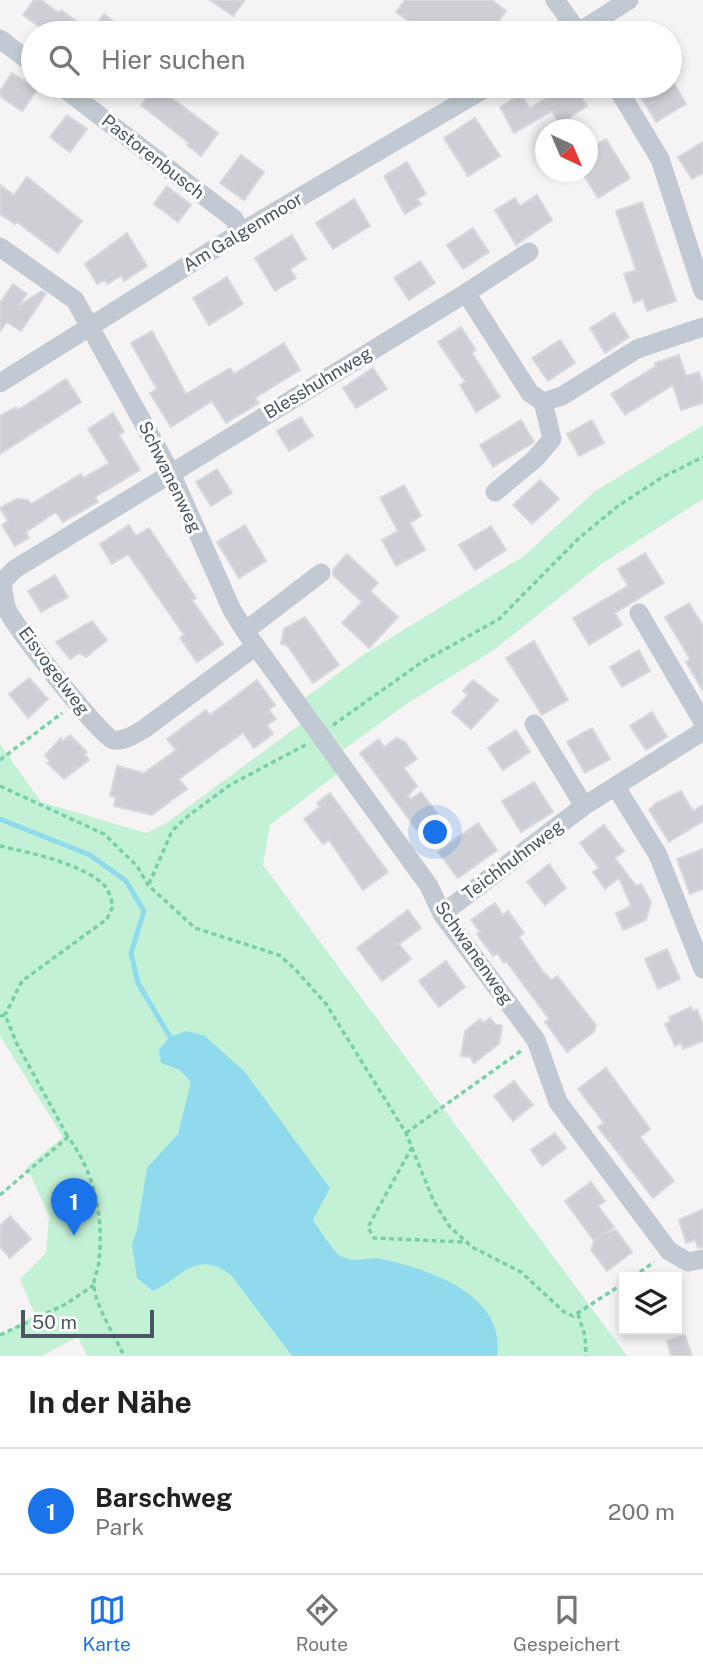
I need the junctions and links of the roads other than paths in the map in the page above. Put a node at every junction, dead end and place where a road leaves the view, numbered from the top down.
1 (555, 0) edge
2 (629, 0) edge
3 (570, 21) edge
4 (597, 21) edge
5 (0, 39) edge
6 (21, 55) edge
7 (77, 98) edge
8 (469, 98) edge
9 (623, 98) edge
10 (241, 232) junction
11 (0, 247) edge
12 (529, 252) dead end
13 (703, 291) edge
14 (466, 293) junction
15 (91, 326) junction
16 (703, 327) edge
17 (0, 383) edge
18 (543, 402) junction
19 (171, 473) junction
20 (495, 492) dead end
21 (321, 573) dead end
22 (639, 612) dead end
23 (251, 639) junction
24 (703, 722) edge
25 (534, 724) dead end
26 (703, 730) edge
27 (616, 787) junction
28 (584, 806) junction
29 (442, 914) junction
30 (703, 969) edge
31 (703, 1259) edge

1 - 3 street
2 - 4 street
5 - 6 street
7 - 10 street, Pastorenbusch
8 - 10 street, Am Galgenmoor
9 - 13 street
10 - 15 street, Am Galgenmoor
11 - 15 street, Schwanenweg
12 - 14 street, Blesshuhnweg
14 - 18 street
14 - 19 street, Blesshuhnweg
15 - 17 street, Am Galgenmoor
15 - 19 street, Schwanenweg
16 - 18 street
18 - 20 street
19 - 23 street, Schwanenweg
19 - 23 street, Eisvogelweg
21 - 23 street
22 - 24 street
23 - 29 street, Schwanenweg
25 - 28 street
26 - 27 street, Teichhuhnweg
27 - 28 street, Teichhuhnweg
27 - 30 street
28 - 29 street, Teichhuhnweg
29 - 31 street, Schwanenweg

